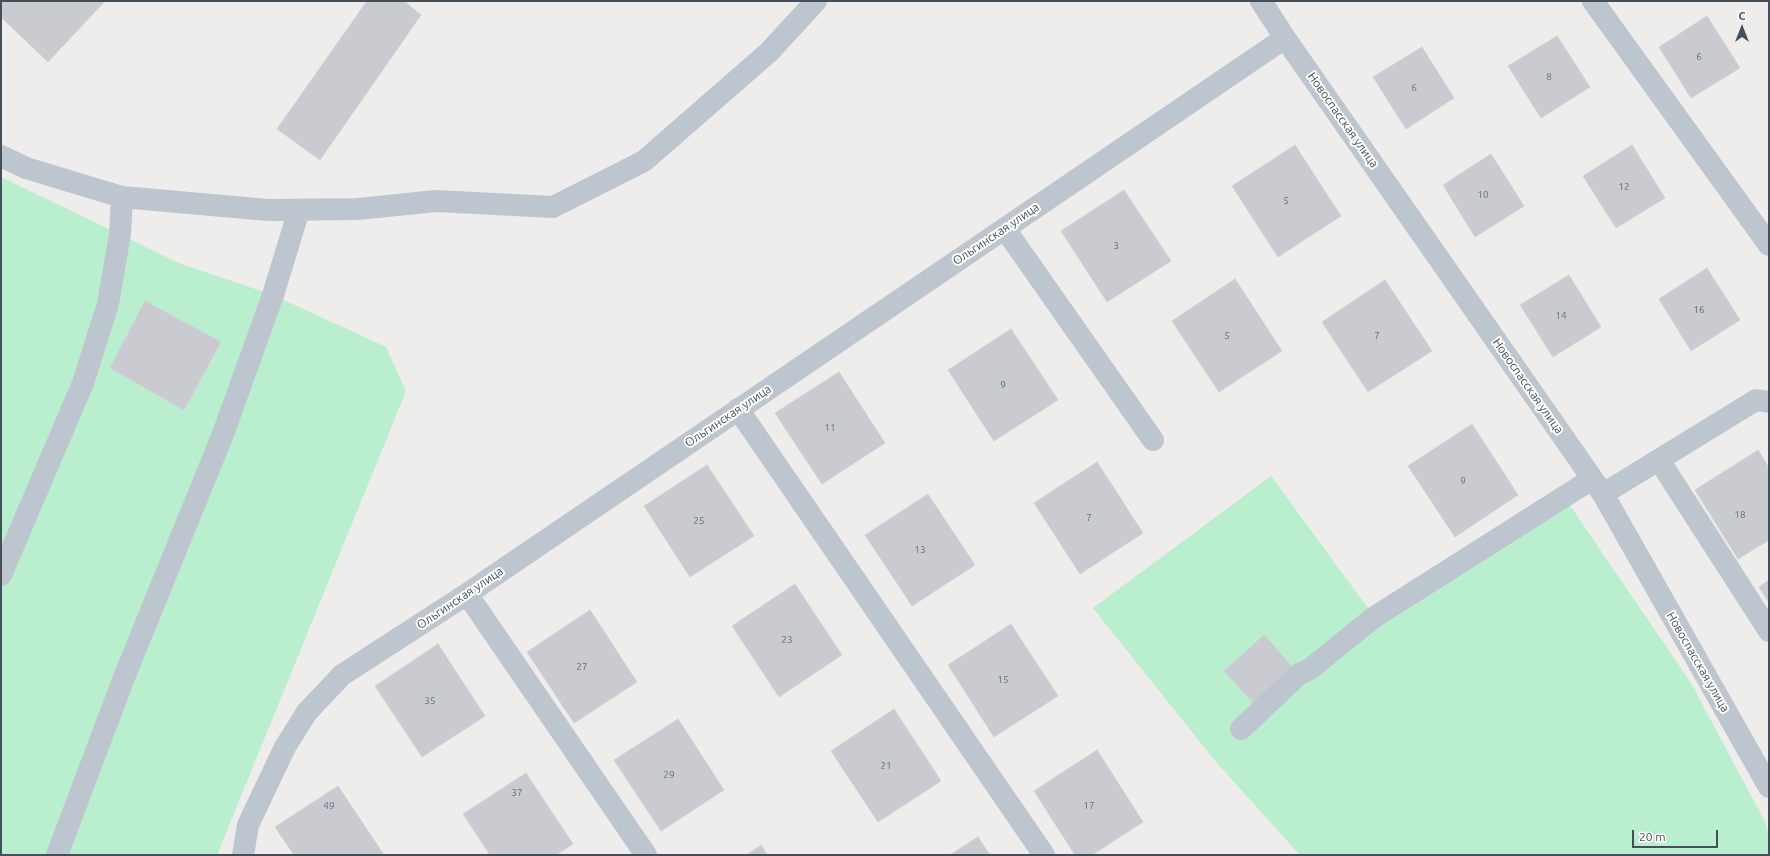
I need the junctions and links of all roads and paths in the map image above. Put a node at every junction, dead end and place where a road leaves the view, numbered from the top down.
1 (816, 1) edge
2 (1261, 1) edge
3 (1593, 1) edge
4 (1285, 38) junction
5 (1, 156) edge
6 (122, 197) junction
7 (299, 210) junction
8 (1005, 229) junction
9 (1769, 246) edge
10 (1769, 402) edge
11 (738, 409) junction
12 (1153, 440) dead end
13 (1658, 460) junction
14 (1597, 486) junction
15 (1, 575) edge
16 (467, 594) junction
17 (1769, 631) edge
18 (1241, 729) dead end
19 (1769, 787) edge
20 (58, 855) edge
21 (244, 855) edge
22 (646, 855) edge
23 (1044, 855) edge

1 - 7 street
2 - 4 street, Новоспасская улица
3 - 9 street
4 - 8 street, Ольгинская улица
4 - 14 street, Новоспасская улица
5 - 6 street
6 - 7 street
6 - 15 street
7 - 20 street
8 - 11 street, Ольгинская улица
8 - 12 street
10 - 13 street
11 - 16 street, Ольгинская улица
11 - 23 street
13 - 14 street
13 - 17 street
14 - 18 street
14 - 19 street, Новоспасская улица
16 - 21 street, Ольгинская улица
16 - 22 street

